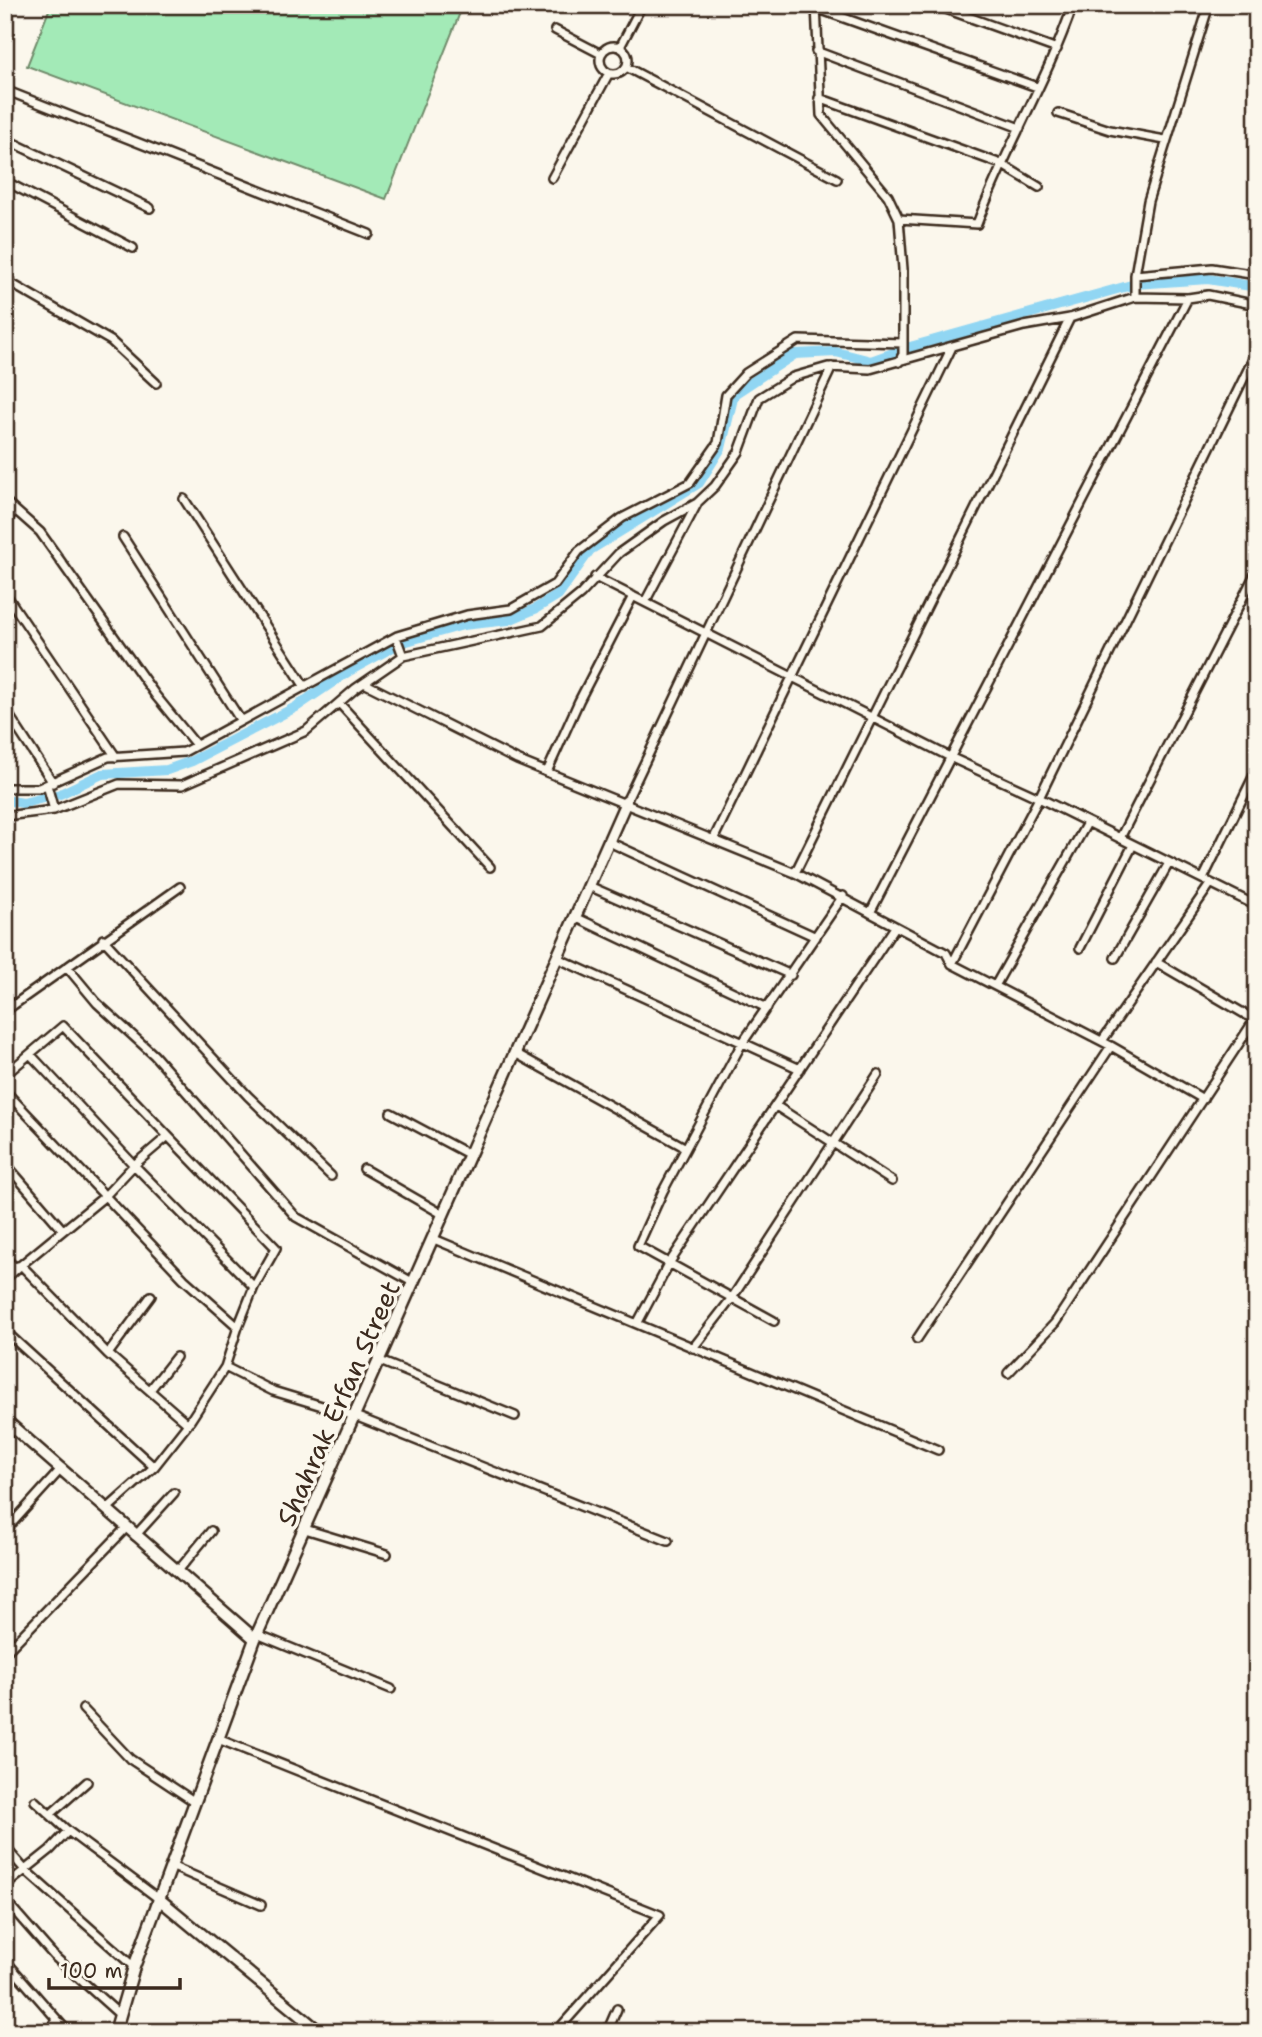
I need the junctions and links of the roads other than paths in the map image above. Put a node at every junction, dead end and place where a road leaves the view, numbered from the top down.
1 (642, 5) edge
2 (936, 5) edge
3 (1073, 5) edge
4 (1209, 5) edge
5 (816, 6) edge
6 (555, 30) dead end
7 (620, 47) junction
8 (1057, 49) junction
9 (816, 51) junction
10 (601, 54) junction
11 (626, 67) junction
12 (609, 73) junction
13 (1037, 87) junction
14 (5, 90) edge
15 (819, 98) junction
16 (1058, 113) dead end
17 (1020, 128) junction
18 (5, 139) edge
19 (1165, 140) junction
20 (1001, 164) junction
21 (552, 178) dead end
22 (837, 179) dead end
23 (5, 181) edge
24 (1039, 187) dead end
25 (150, 208) dead end
26 (899, 219) junction
27 (369, 234) dead end
28 (133, 248) dead end
29 (1135, 275) junction
30 (1257, 275) edge
31 (7, 284) edge
32 (1135, 294) junction
33 (1188, 298) junction
34 (1257, 305) edge
35 (1070, 318) junction
36 (903, 343) junction
37 (952, 347) junction
38 (1257, 351) edge
39 (901, 358) junction
40 (832, 367) junction
41 (156, 383) dead end
42 (184, 499) dead end
43 (5, 501) edge
44 (697, 503) junction
45 (15, 510) junction
46 (5, 522) edge
47 (123, 537) dead end
48 (1257, 570) edge
49 (595, 577) junction
50 (5, 593) edge
51 (633, 596) junction
52 (645, 602) junction
53 (706, 633) junction
54 (396, 637) junction
55 (403, 656) junction
56 (793, 676) junction
57 (363, 683) junction
58 (305, 687) junction
59 (340, 703) junction
60 (5, 709) edge
61 (874, 716) junction
62 (241, 721) junction
63 (196, 745) junction
64 (116, 757) junction
65 (952, 758) junction
66 (1257, 769) edge
67 (547, 772) junction
68 (50, 784) junction
69 (5, 788) edge
70 (1039, 798) junction
71 (626, 802) junction
72 (54, 810) junction
73 (5, 816) edge
74 (1087, 823) junction
75 (714, 838) junction
76 (1120, 838) junction
77 (608, 842) junction
78 (1133, 845) junction
79 (1169, 863) junction
80 (489, 867) dead end
81 (794, 873) junction
82 (1207, 881) junction
83 (589, 886) junction
84 (180, 887) dead end
85 (843, 896) junction
86 (1257, 906) edge
87 (870, 912) junction
88 (575, 917) junction
89 (895, 927) junction
90 (816, 937) junction
91 (103, 939) junction
92 (1080, 948) dead end
93 (557, 958) junction
94 (1115, 958) dead end
95 (1156, 962) junction
96 (952, 964) junction
97 (67, 967) junction
98 (791, 975) junction
99 (995, 986) junction
100 (767, 1009) junction
101 (5, 1012) edge
102 (1256, 1018) edge
103 (1102, 1041) junction
104 (741, 1045) junction
105 (1111, 1046) junction
106 (516, 1053) junction
107 (30, 1054) junction
108 (800, 1069) junction
109 (878, 1074) dead end
110 (5, 1075) edge
111 (5, 1091) edge
112 (1203, 1099) junction
113 (776, 1106) junction
114 (391, 1113) dead end
115 (168, 1136) junction
116 (834, 1142) junction
117 (686, 1147) junction
118 (470, 1156) junction
119 (5, 1163) edge
120 (134, 1165) junction
121 (364, 1169) dead end
122 (331, 1177) dead end
123 (892, 1181) dead end
124 (104, 1196) junction
125 (444, 1215) junction
126 (62, 1229) junction
127 (434, 1239) junction
128 (5, 1258) edge
129 (670, 1262) junction
130 (21, 1265) junction
131 (5, 1279) edge
132 (414, 1283) junction
133 (254, 1287) junction
134 (151, 1296) dead end
135 (732, 1298) junction
136 (774, 1321) dead end
137 (637, 1324) junction
138 (238, 1327) junction
139 (5, 1331) edge
140 (917, 1339) dead end
141 (693, 1348) junction
142 (108, 1354) junction
143 (176, 1357) dead end
144 (380, 1361) junction
145 (225, 1367) junction
146 (1008, 1373) dead end
147 (150, 1391) junction
148 (355, 1416) junction
149 (515, 1416) dead end
150 (5, 1420) edge
151 (188, 1424) junction
152 (938, 1450) dead end
153 (154, 1467) junction
154 (62, 1468) junction
155 (174, 1493) dead end
156 (107, 1509) junction
157 (126, 1528) junction
158 (305, 1528) junction
159 (5, 1531) edge
160 (211, 1531) dead end
161 (135, 1536) junction
162 (668, 1541) dead end
163 (387, 1553) dead end
164 (177, 1572) junction
165 (256, 1636) junction
166 (5, 1653) edge
167 (391, 1689) dead end
168 (83, 1709) dead end
169 (218, 1739) junction
170 (86, 1782) dead end
171 (35, 1801) dead end
172 (195, 1802) junction
173 (51, 1813) junction
174 (68, 1830) junction
175 (5, 1847) edge
176 (171, 1866) junction
177 (25, 1870) junction
178 (5, 1886) edge
179 (159, 1899) junction
180 (5, 1900) edge
181 (261, 1905) dead end
182 (5, 1960) edge
183 (134, 1967) junction
184 (617, 2009) dead end
185 (120, 2015) junction
186 (56, 2022) junction
187 (47, 2032) edge
188 (68, 2032) edge
189 (115, 2032) edge
190 (320, 2032) edge
191 (556, 2032) edge
192 (607, 2032) edge

1 - 7 street
2 - 8 street
3 - 8 street
4 - 19 street
5 - 9 street
5 - 13 street
6 - 10 street
7 - 10 street
7 - 11 street
8 - 13 street
9 - 15 street
9 - 17 street
10 - 12 street
11 - 12 street
11 - 22 street
12 - 21 street
13 - 17 street
14 - 27 street
15 - 20 street
15 - 26 street
16 - 19 street
17 - 20 street
18 - 25 street
19 - 29 street
20 - 24 street
20 - 26 street
23 - 28 street
26 - 36 street
29 - 30 street
29 - 32 street
31 - 41 street
32 - 33 street
32 - 35 street
33 - 34 street
33 - 65 street
35 - 37 street
35 - 61 street
36 - 39 street
36 - 54 street
37 - 39 street
37 - 56 street
38 - 70 street
39 - 40 street
40 - 44 street
40 - 53 street
42 - 58 street
43 - 45 street
44 - 49 street
44 - 52 street
45 - 46 street
45 - 63 street
47 - 62 street
48 - 76 street
49 - 51 street
49 - 55 street
50 - 64 street
51 - 52 street
51 - 67 street
52 - 53 street
53 - 56 street
53 - 71 street
54 - 55 street
54 - 58 street
55 - 57 street
56 - 61 street
56 - 75 street
57 - 59 street
57 - 67 street
58 - 62 street
59 - 72 street
59 - 80 street
60 - 68 street
61 - 65 street
61 - 81 street
62 - 63 street
63 - 64 street
64 - 68 street
65 - 70 street
65 - 87 street
66 - 82 street
67 - 71 street
68 - 69 street
68 - 72 street
70 - 74 street
70 - 96 street
71 - 75 street
71 - 77 street, Shahrak Erfan Street
72 - 73 street
74 - 76 street
74 - 99 street
75 - 81 street
76 - 78 street
77 - 83 street, Shahrak Erfan Street
77 - 90 street
78 - 79 street
78 - 92 street
79 - 82 street
79 - 94 street
81 - 85 street
82 - 86 street
82 - 95 street
83 - 88 street, Shahrak Erfan Street
83 - 98 street
84 - 91 street
85 - 87 street
85 - 90 street
87 - 89 street
88 - 93 street, Shahrak Erfan Street
88 - 100 street
89 - 96 street
89 - 108 street
90 - 98 street
91 - 97 street
91 - 122 street
93 - 104 street
93 - 106 street, Shahrak Erfan Street
95 - 102 street
95 - 103 street
96 - 99 street
97 - 101 street
97 - 132 street
98 - 100 street
99 - 103 street
100 - 104 street
102 - 112 street
103 - 105 street
104 - 108 street
104 - 117 street
105 - 112 street
105 - 140 street
106 - 117 street
106 - 118 street, Shahrak Erfan Street
107 - 110 street
107 - 115 street
107 - 120 street
108 - 113 street
109 - 116 street
111 - 124 street
112 - 146 street
113 - 116 street
113 - 129 street
114 - 118 street
115 - 120 street
115 - 133 street
116 - 123 street
116 - 135 street
117 - 129 street
118 - 125 street, Shahrak Erfan Street
119 - 126 street
120 - 124 street
120 - 133 street
121 - 125 street
124 - 126 street
124 - 138 street
125 - 127 street, Shahrak Erfan Street
126 - 130 street
127 - 132 street, Shahrak Erfan Street
127 - 137 street
128 - 130 street
129 - 135 street
129 - 137 street
130 - 131 street
130 - 142 street
132 - 144 street, Shahrak Erfan Street
133 - 138 street
134 - 142 street
135 - 136 street
135 - 141 street
137 - 141 street
138 - 145 street
139 - 153 street
141 - 152 street
142 - 147 street
143 - 147 street
144 - 148 street, Shahrak Erfan Street
144 - 149 street
145 - 148 street
145 - 151 street
147 - 151 street
148 - 158 street, Shahrak Erfan Street
148 - 162 street
150 - 154 street
151 - 153 street
153 - 156 street
154 - 156 street
154 - 159 street
155 - 161 street
156 - 157 street
157 - 161 street
157 - 166 street
158 - 163 street
158 - 165 street, Shahrak Erfan Street
160 - 164 street
161 - 164 street
164 - 165 street
165 - 167 street
165 - 169 street, Shahrak Erfan Street
168 - 172 street
169 - 172 street, Shahrak Erfan Street
169 - 191 street
170 - 173 street
171 - 173 street
172 - 176 street, Shahrak Erfan Street
173 - 174 street
174 - 177 street
174 - 179 street
175 - 177 street
176 - 179 street, Shahrak Erfan Street
176 - 181 street
177 - 178 street
177 - 183 street
179 - 183 street, Shahrak Erfan Street
179 - 190 street
180 - 185 street
182 - 186 street
183 - 185 street, Shahrak Erfan Street
184 - 192 street
185 - 189 street, Shahrak Erfan Street
186 - 187 street
186 - 188 street

